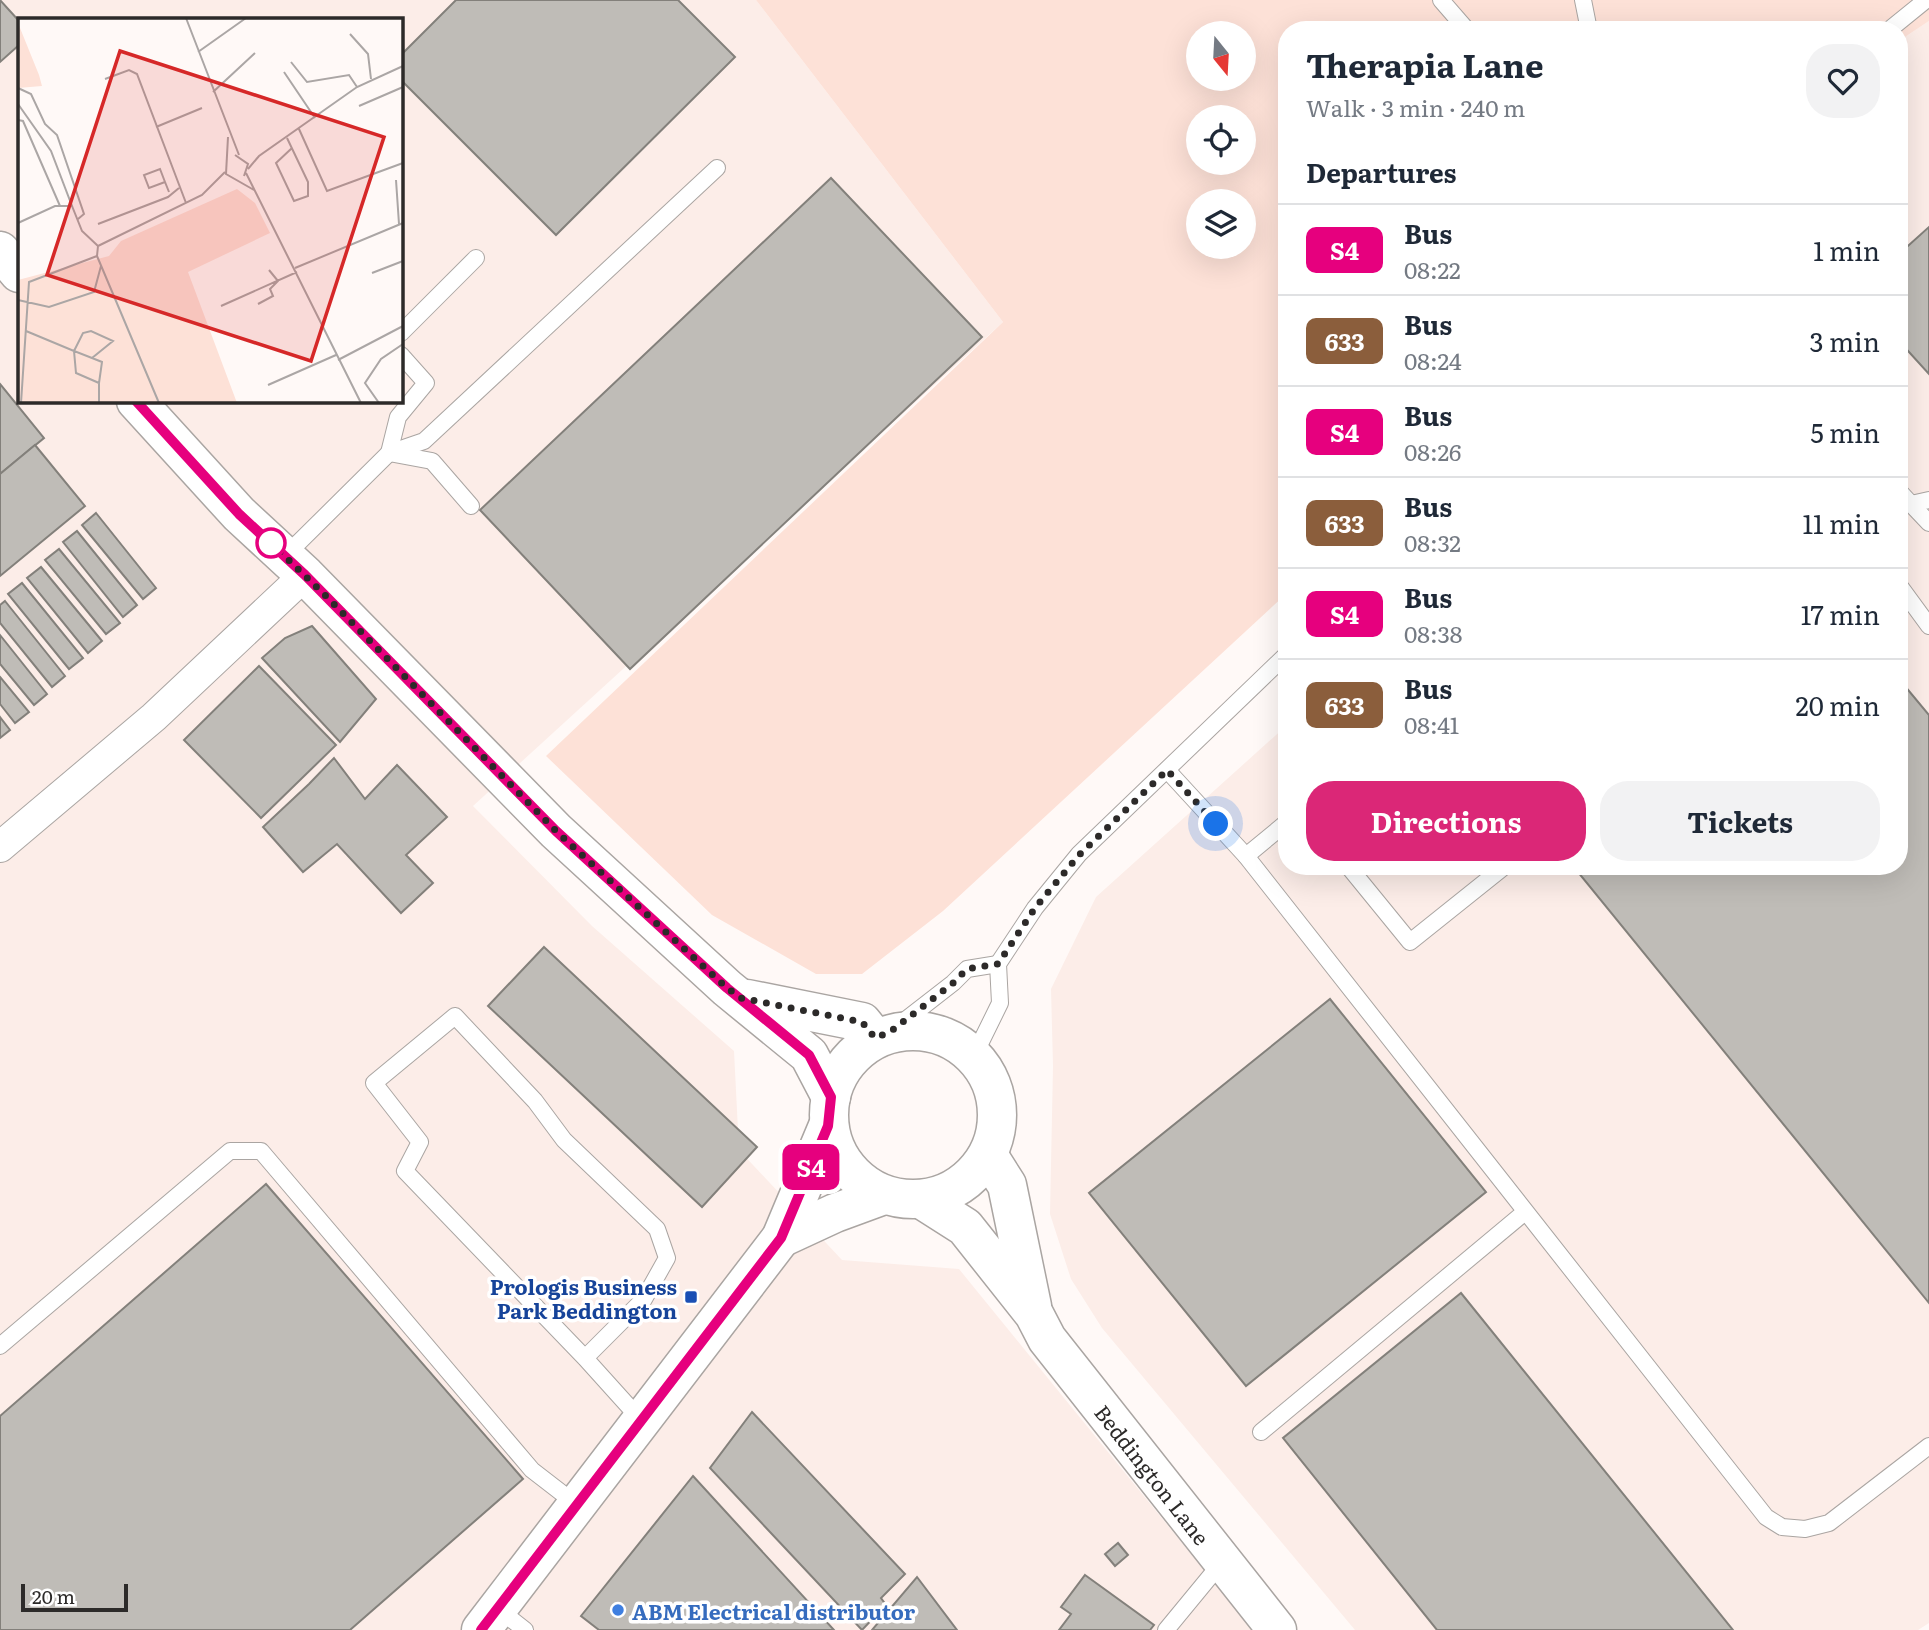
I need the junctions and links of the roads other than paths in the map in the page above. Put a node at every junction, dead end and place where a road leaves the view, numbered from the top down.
1 (1441, 0) edge
2 (1583, 0) edge
3 (1926, 0) edge
4 (1459, 21) edge
5 (1588, 21) edge
6 (1900, 21) edge
7 (718, 168) dead end
8 (0, 251) edge
9 (476, 258) dead end
10 (18, 272) edge
11 (402, 332) edge
12 (402, 356) edge
13 (137, 402) edge
14 (389, 453) junction
15 (1929, 500) edge
16 (1908, 501) edge
17 (1911, 504) junction
18 (471, 506) dead end
19 (1929, 523) edge
20 (295, 566) junction
21 (1908, 597) edge
22 (1929, 626) edge
23 (1278, 663) edge
24 (1167, 770) junction
25 (1278, 829) edge
26 (0, 847) edge
27 (1245, 856) junction
28 (1356, 875) edge
29 (1494, 875) edge
30 (998, 964) junction
31 (741, 998) junction
32 (883, 1035) junction
33 (973, 1058) junction
34 (829, 1112) junction
35 (988, 1155) junction
36 (902, 1197) junction
37 (1525, 1212) junction
38 (781, 1238) junction
39 (1034, 1314) junction
40 (0, 1346) edge
41 (585, 1358) junction
42 (640, 1419) junction
43 (1261, 1432) dead end
44 (1929, 1446) edge
45 (576, 1504) junction
46 (1222, 1562) junction
47 (501, 1623) edge
48 (1166, 1630) edge
49 (1277, 1630) edge

1 - 4 lane
2 - 5 lane
3 - 6 lane
7 - 14 lane
8 - 10 main road
9 - 11 lane
12 - 14 lane
13 - 20 main road, Beddington Lane
14 - 18 lane
14 - 20 lane
15 - 17 lane
16 - 17 lane
17 - 19 lane
20 - 26 street
20 - 31 main road, Beddington Lane
21 - 22 lane
23 - 24 lane
24 - 27 lane
24 - 30 lane
25 - 27 lane
27 - 37 lane
28 - 29 lane
30 - 32 lane
30 - 33 lane
31 - 32 main road, Beddington Lane
31 - 34 main road, Beddington Lane
32 - 33 main road
32 - 34 main road
33 - 35 main road
34 - 36 main road, Beddington Lane
34 - 38 main road
35 - 36 main road
35 - 39 main road, Beddington Lane
36 - 38 main road
36 - 39 main road, Beddington Lane
37 - 43 lane
37 - 44 lane
38 - 42 main road
39 - 46 main road, Beddington Lane
40 - 45 lane
41 - 41 lane
41 - 42 lane
42 - 45 main road
45 - 47 main road
46 - 48 lane
46 - 49 main road, Beddington Lane

